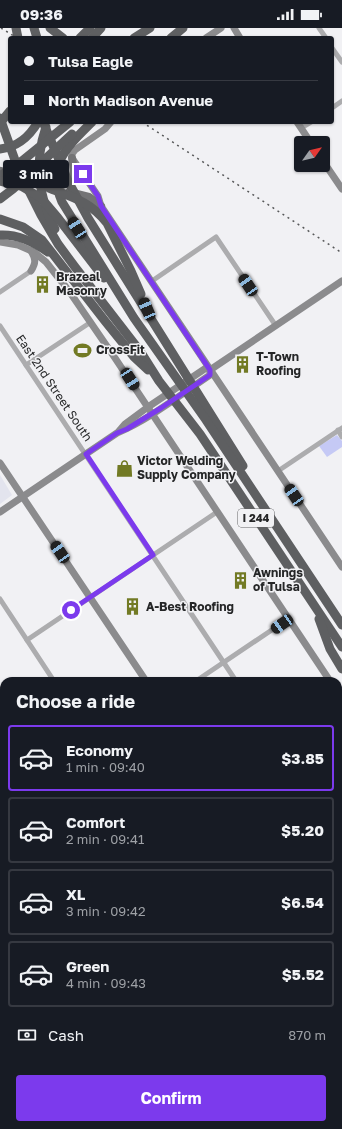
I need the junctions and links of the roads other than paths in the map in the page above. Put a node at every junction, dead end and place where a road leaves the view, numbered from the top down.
1 (90, 28) edge
2 (101, 28) edge
3 (150, 28) edge
4 (183, 28) edge
5 (190, 28) edge
6 (221, 28) edge
7 (82, 36) edge
8 (94, 36) edge
9 (137, 36) edge
10 (173, 36) edge
11 (180, 36) edge
12 (209, 36) edge
13 (334, 51) edge
14 (342, 62) edge
15 (8, 113) edge
16 (0, 118) edge
17 (8, 120) edge
18 (0, 123) edge
19 (37, 124) edge
20 (44, 124) edge
21 (46, 124) edge
22 (64, 124) edge
23 (68, 124) edge
24 (83, 124) edge
25 (90, 124) edge
26 (110, 124) edge
27 (299, 125) edge
28 (0, 128) edge
29 (58, 132) junction
30 (306, 136) edge
31 (1, 149) edge
32 (72, 158) junction
33 (0, 171) edge
34 (330, 171) edge
35 (0, 176) edge
36 (0, 181) edge
37 (33, 187) junction
38 (49, 188) junction
39 (342, 189) edge
40 (0, 199) edge
41 (101, 206) junction
42 (0, 219) edge
43 (0, 235) edge
44 (0, 242) edge
45 (29, 249) junction
46 (58, 261) junction
47 (46, 262) junction
48 (75, 267) junction
49 (31, 271) junction
50 (152, 281) junction
51 (342, 281) edge
52 (0, 292) edge
53 (134, 318) junction
54 (152, 321) junction
55 (91, 322) junction
56 (0, 326) edge
57 (276, 326) junction
58 (26, 365) junction
59 (210, 370) junction
60 (159, 380) junction
61 (198, 402) junction
62 (150, 410) junction
63 (340, 429) edge
64 (342, 436) edge
65 (86, 454) junction
66 (0, 463) edge
67 (278, 471) junction
68 (22, 497) junction
69 (0, 512) edge
70 (217, 512) junction
71 (153, 555) junction
72 (342, 567) edge
73 (90, 597) junction
74 (0, 599) edge
75 (311, 601) junction
76 (288, 619) junction
77 (342, 625) edge
78 (27, 640) junction
79 (342, 647) edge
80 (224, 662) junction
81 (342, 670) edge
82 (51, 677) edge
83 (143, 677) edge
84 (202, 677) edge
85 (233, 677) edge
86 (327, 677) edge

1 - 7 highway
2 - 8 highway
3 - 9 highway
4 - 10 highway
5 - 11 highway
6 - 12 main road
13 - 14 street
15 - 18 highway
16 - 48 highway, I 244
17 - 28 highway
19 - 31 highway
20 - 54 highway, I 244
21 - 48 highway
22 - 29 highway
23 - 29 highway
24 - 40 highway
25 - 53 highway
26 - 32 main road
27 - 30 main road
29 - 35 highway
32 - 38 main road
32 - 41 main road
33 - 37 main road
34 - 39 main road
36 - 37 highway
37 - 38 main road
37 - 53 highway
38 - 41 main road
38 - 54 highway
41 - 50 main road
42 - 46 highway
43 - 46 highway
44 - 45 main road
45 - 47 main road
45 - 49 main road
46 - 60 highway
47 - 49 main road
47 - 55 main road
48 - 60 highway, I 244
49 - 52 street
50 - 57 street
50 - 59 main road
51 - 57 main road
53 - 61 highway
54 - 61 highway, I 244
55 - 58 street
55 - 62 main road
56 - 58 street, East 2nd Street South
57 - 59 main road
58 - 65 street, East 2nd Street South
59 - 62 main road
59 - 67 main road
60 - 75 highway, I 244
61 - 77 highway, I 244
62 - 65 main road
62 - 70 main road
63 - 64 street
63 - 67 street
65 - 68 main road
65 - 71 street, East 2nd Street South
66 - 68 main road
67 - 72 main road
68 - 69 main road
68 - 73 main road
70 - 71 street
70 - 76 main road
71 - 73 street
71 - 80 street, East 2nd Street South
73 - 78 street
73 - 83 main road
74 - 78 street
75 - 79 highway, I 244
75 - 81 highway
76 - 80 street
76 - 86 main road
78 - 82 street
80 - 84 street
80 - 85 street, East 2nd Street South

